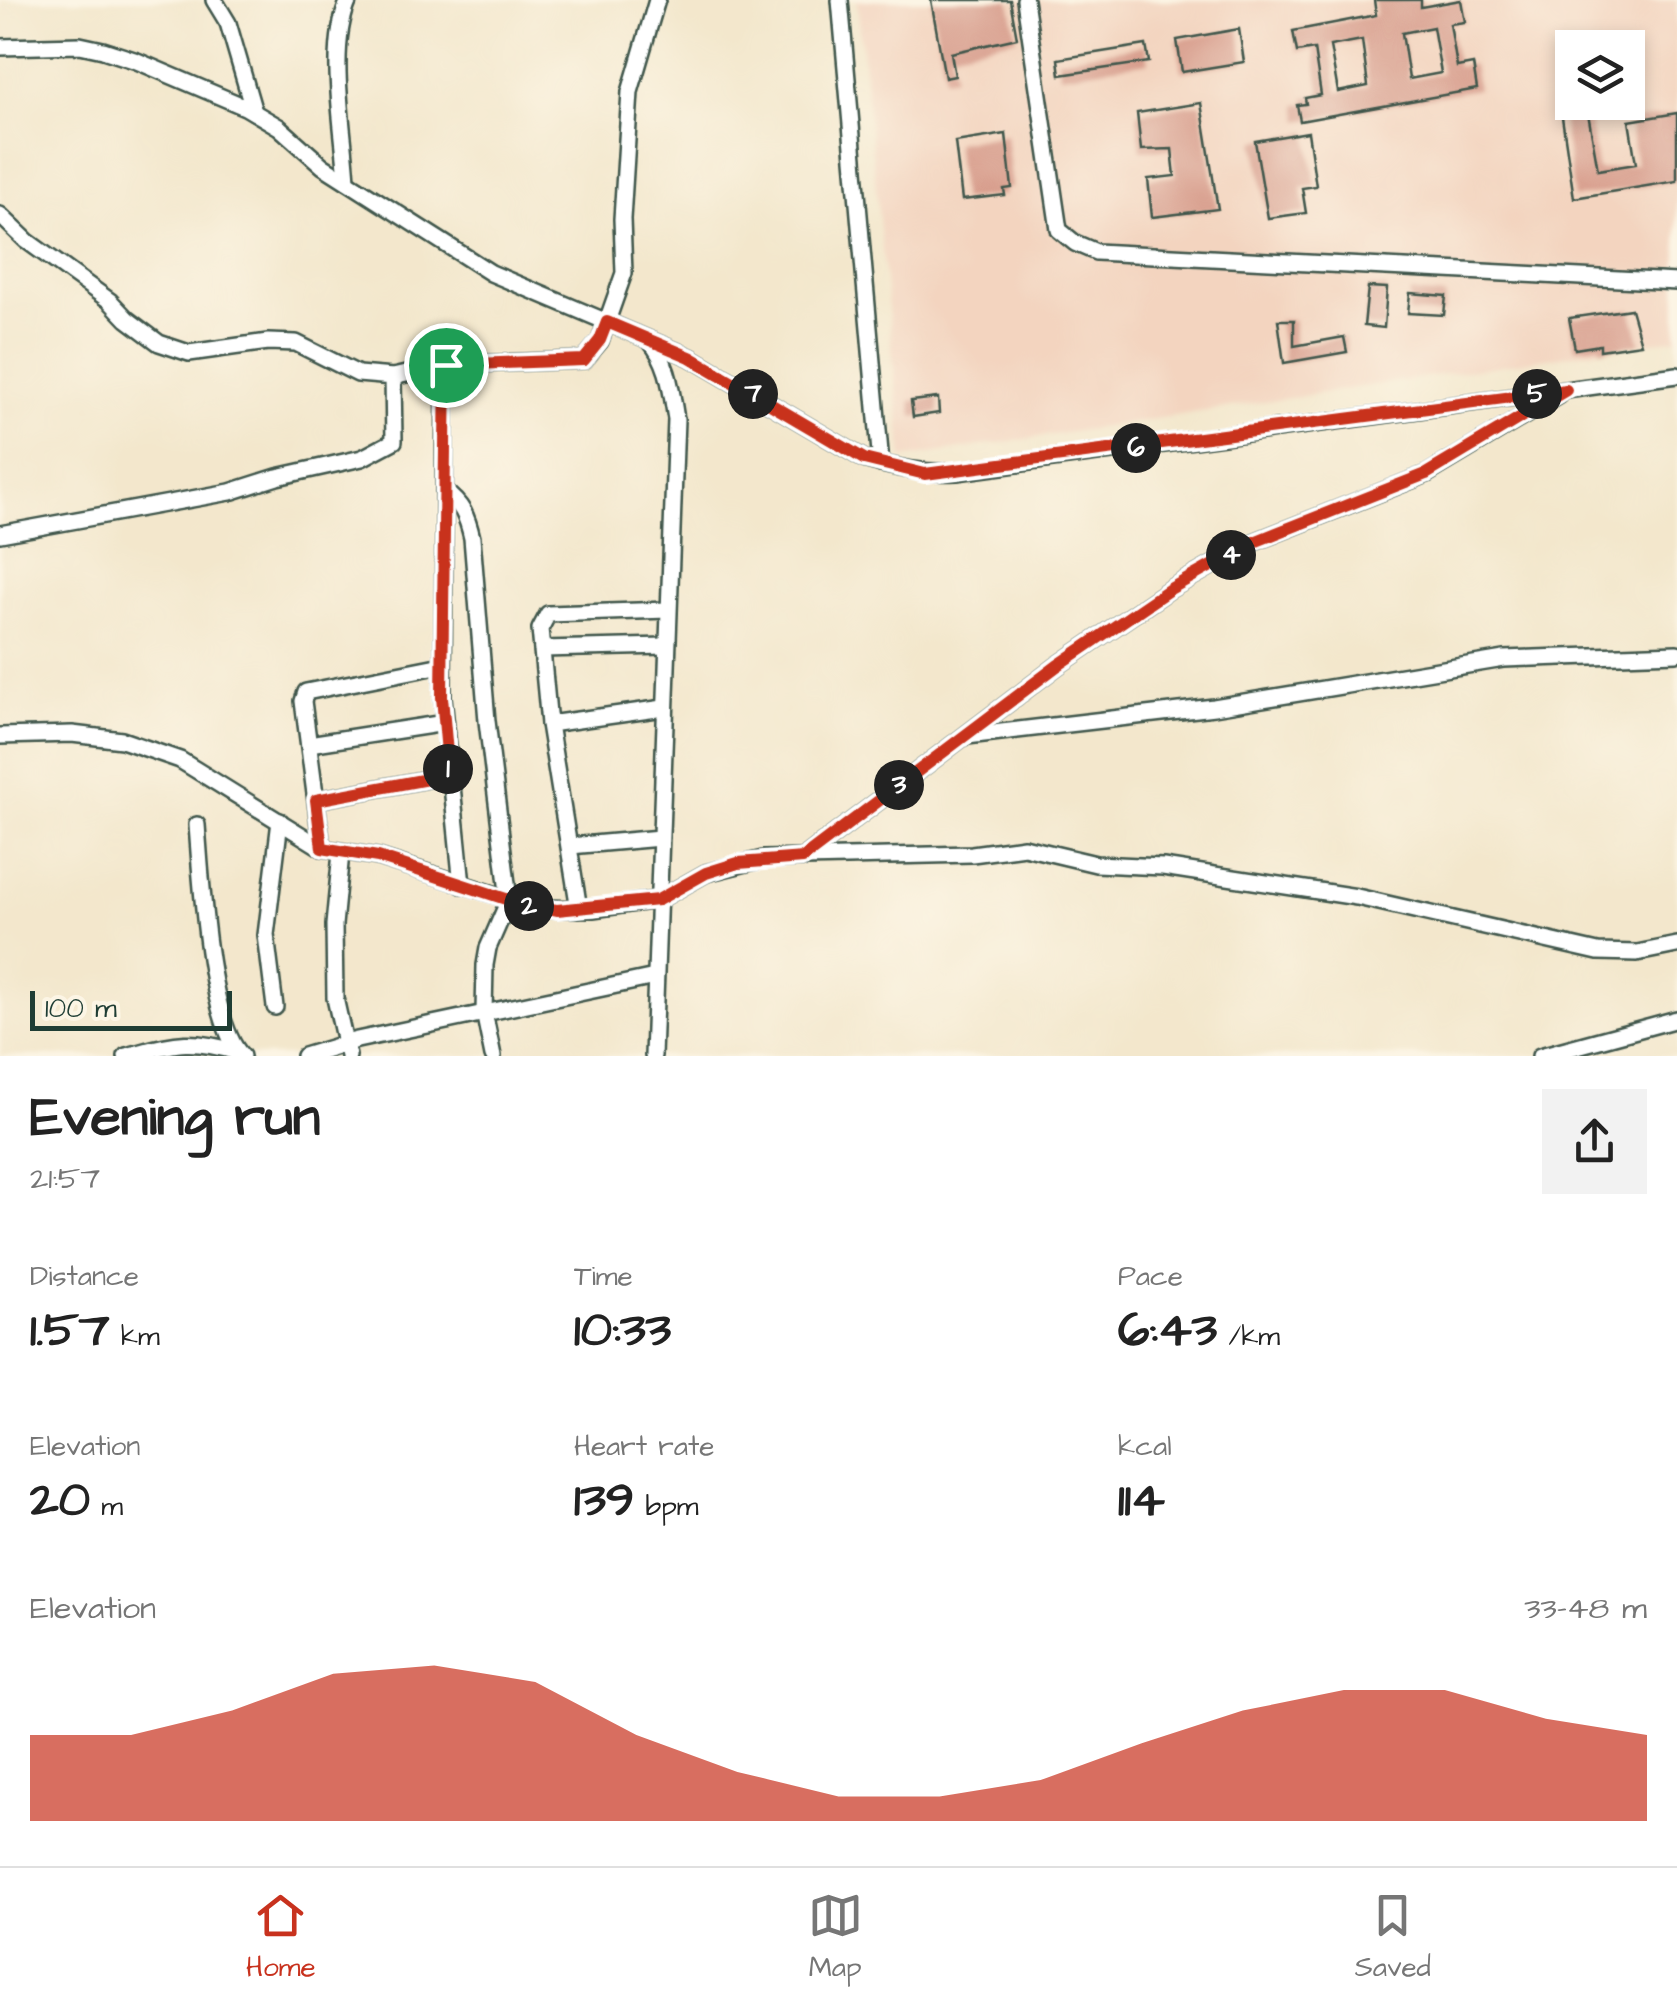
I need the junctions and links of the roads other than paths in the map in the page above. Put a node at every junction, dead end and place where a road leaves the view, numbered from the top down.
1 (214, 0) edge
2 (349, 0) edge
3 (657, 0) edge
4 (840, 0) edge
5 (1025, 0) edge
6 (0, 47) edge
7 (254, 112) junction
8 (348, 181) junction
9 (0, 214) edge
10 (1677, 282) edge
11 (607, 322) junction
12 (647, 338) junction
13 (446, 365) junction
14 (1677, 375) edge
15 (392, 377) junction
16 (1566, 390) junction
17 (881, 464) junction
18 (444, 491) junction
19 (0, 534) edge
20 (668, 610) junction
21 (666, 646) junction
22 (542, 649) junction
23 (1677, 653) edge
24 (442, 665) junction
25 (664, 708) junction
26 (446, 723) junction
27 (550, 724) junction
28 (0, 736) edge
29 (963, 736) junction
30 (309, 744) junction
31 (449, 775) junction
32 (316, 800) junction
33 (280, 821) junction
34 (197, 825) dead end
35 (660, 838) junction
36 (570, 846) junction
37 (322, 848) junction
38 (342, 853) junction
39 (803, 858) junction
40 (462, 885) junction
41 (509, 900) junction
42 (658, 900) junction
43 (579, 910) junction
44 (1677, 945) edge
45 (656, 977) junction
46 (275, 1006) dead end
47 (484, 1012) junction
48 (1677, 1019) edge
49 (1612, 1036) junction
50 (347, 1050) edge
51 (1559, 1053) edge
52 (239, 1054) edge
53 (126, 1056) edge
54 (304, 1056) edge
55 (492, 1056) edge
56 (653, 1056) edge
57 (1540, 1056) edge
58 (1612, 1056) edge

1 - 7 street
2 - 8 street
3 - 11 street
4 - 17 street
5 - 10 street
6 - 7 street
7 - 8 street
8 - 11 street
9 - 15 street
11 - 12 street
11 - 13 street
12 - 17 street
12 - 20 street
13 - 15 street
13 - 18 street
14 - 16 street
15 - 19 street
16 - 17 street
16 - 29 street
18 - 24 street
18 - 41 street
20 - 21 street
20 - 22 street
21 - 22 street
21 - 25 street
22 - 27 street
23 - 29 street
24 - 26 street
24 - 30 street
25 - 27 street
25 - 35 street
26 - 30 street
26 - 31 street
27 - 36 street
28 - 33 street
29 - 39 street
30 - 32 street
31 - 32 street
31 - 40 street
32 - 37 street
33 - 37 street
33 - 46 street
34 - 52 street
35 - 36 street
35 - 42 street
36 - 43 street
37 - 38 street
38 - 40 street
38 - 50 street
39 - 42 street
39 - 44 street
40 - 41 street
41 - 43 street
41 - 47 street
42 - 43 street
42 - 45 street
45 - 47 street
45 - 56 street
47 - 50 street
47 - 55 street
48 - 49 street
49 - 51 street
49 - 58 street
50 - 54 street
51 - 57 street
52 - 53 street

